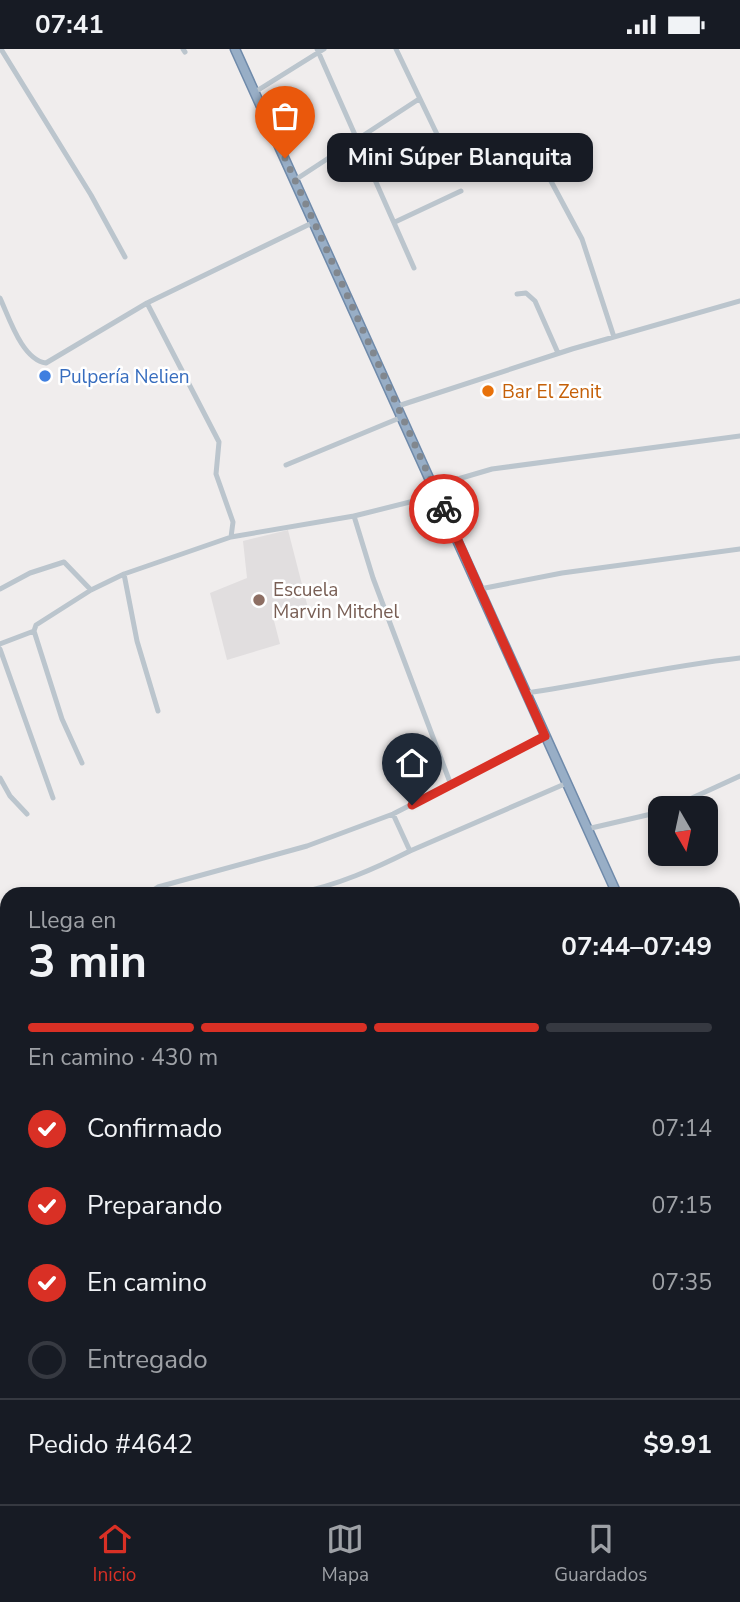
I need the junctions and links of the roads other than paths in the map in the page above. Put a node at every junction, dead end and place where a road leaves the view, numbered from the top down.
1 (1, 49) edge
2 (235, 49) edge
3 (396, 49) edge
4 (320, 50) edge
5 (255, 92) junction
6 (419, 99) junction
7 (357, 141) junction
8 (448, 157) dead end
9 (545, 170) dead end
10 (295, 180) junction
11 (461, 191) dead end
12 (314, 222) junction
13 (395, 222) junction
14 (125, 257) dead end
15 (414, 268) dead end
16 (517, 294) dead end
17 (0, 298) edge
18 (740, 301) edge
19 (147, 303) junction
20 (614, 337) junction
21 (558, 353) junction
22 (398, 406) junction
23 (402, 417) junction
24 (740, 436) edge
25 (286, 465) dead end
26 (434, 486) junction
27 (438, 495) junction
28 (354, 516) junction
29 (231, 537) junction
30 (740, 549) edge
31 (124, 574) junction
32 (0, 589) edge
33 (480, 589) junction
34 (91, 590) junction
35 (34, 631) junction
36 (0, 646) edge
37 (740, 658) edge
38 (527, 693) junction
39 (158, 711) dead end
40 (545, 736) junction
41 (82, 763) dead end
42 (740, 776) edge
43 (0, 778) edge
44 (567, 783) junction
45 (451, 785) junction
46 (696, 796) edge
47 (53, 798) dead end
48 (27, 814) dead end
49 (393, 814) junction
50 (648, 815) edge
51 (587, 829) junction
52 (410, 851) junction
53 (158, 887) edge
54 (326, 887) edge
55 (614, 887) edge

1 - 14 street
2 - 5 highway
3 - 6 street
4 - 5 street
4 - 7 street
5 - 10 highway
6 - 7 street
6 - 8 street
7 - 10 street
7 - 13 street
9 - 20 street
10 - 12 highway
11 - 13 street
12 - 19 street
12 - 22 highway
13 - 15 street
16 - 21 street
17 - 19 street
18 - 20 street
19 - 29 street
20 - 21 street
21 - 22 street
22 - 23 highway
23 - 25 street
23 - 26 highway
24 - 26 street
26 - 27 highway
27 - 28 street
27 - 33 highway
28 - 29 street
28 - 45 street
29 - 31 street
30 - 33 street
31 - 34 street
31 - 39 street
32 - 34 street
33 - 38 highway
34 - 35 street
35 - 36 street
35 - 41 street
36 - 47 street
37 - 38 street
38 - 40 highway
40 - 44 highway
40 - 45 street
42 - 46 street
43 - 48 street
44 - 51 highway
44 - 52 street
45 - 49 street
49 - 52 street
49 - 53 street
50 - 51 street
51 - 55 highway
52 - 54 street

